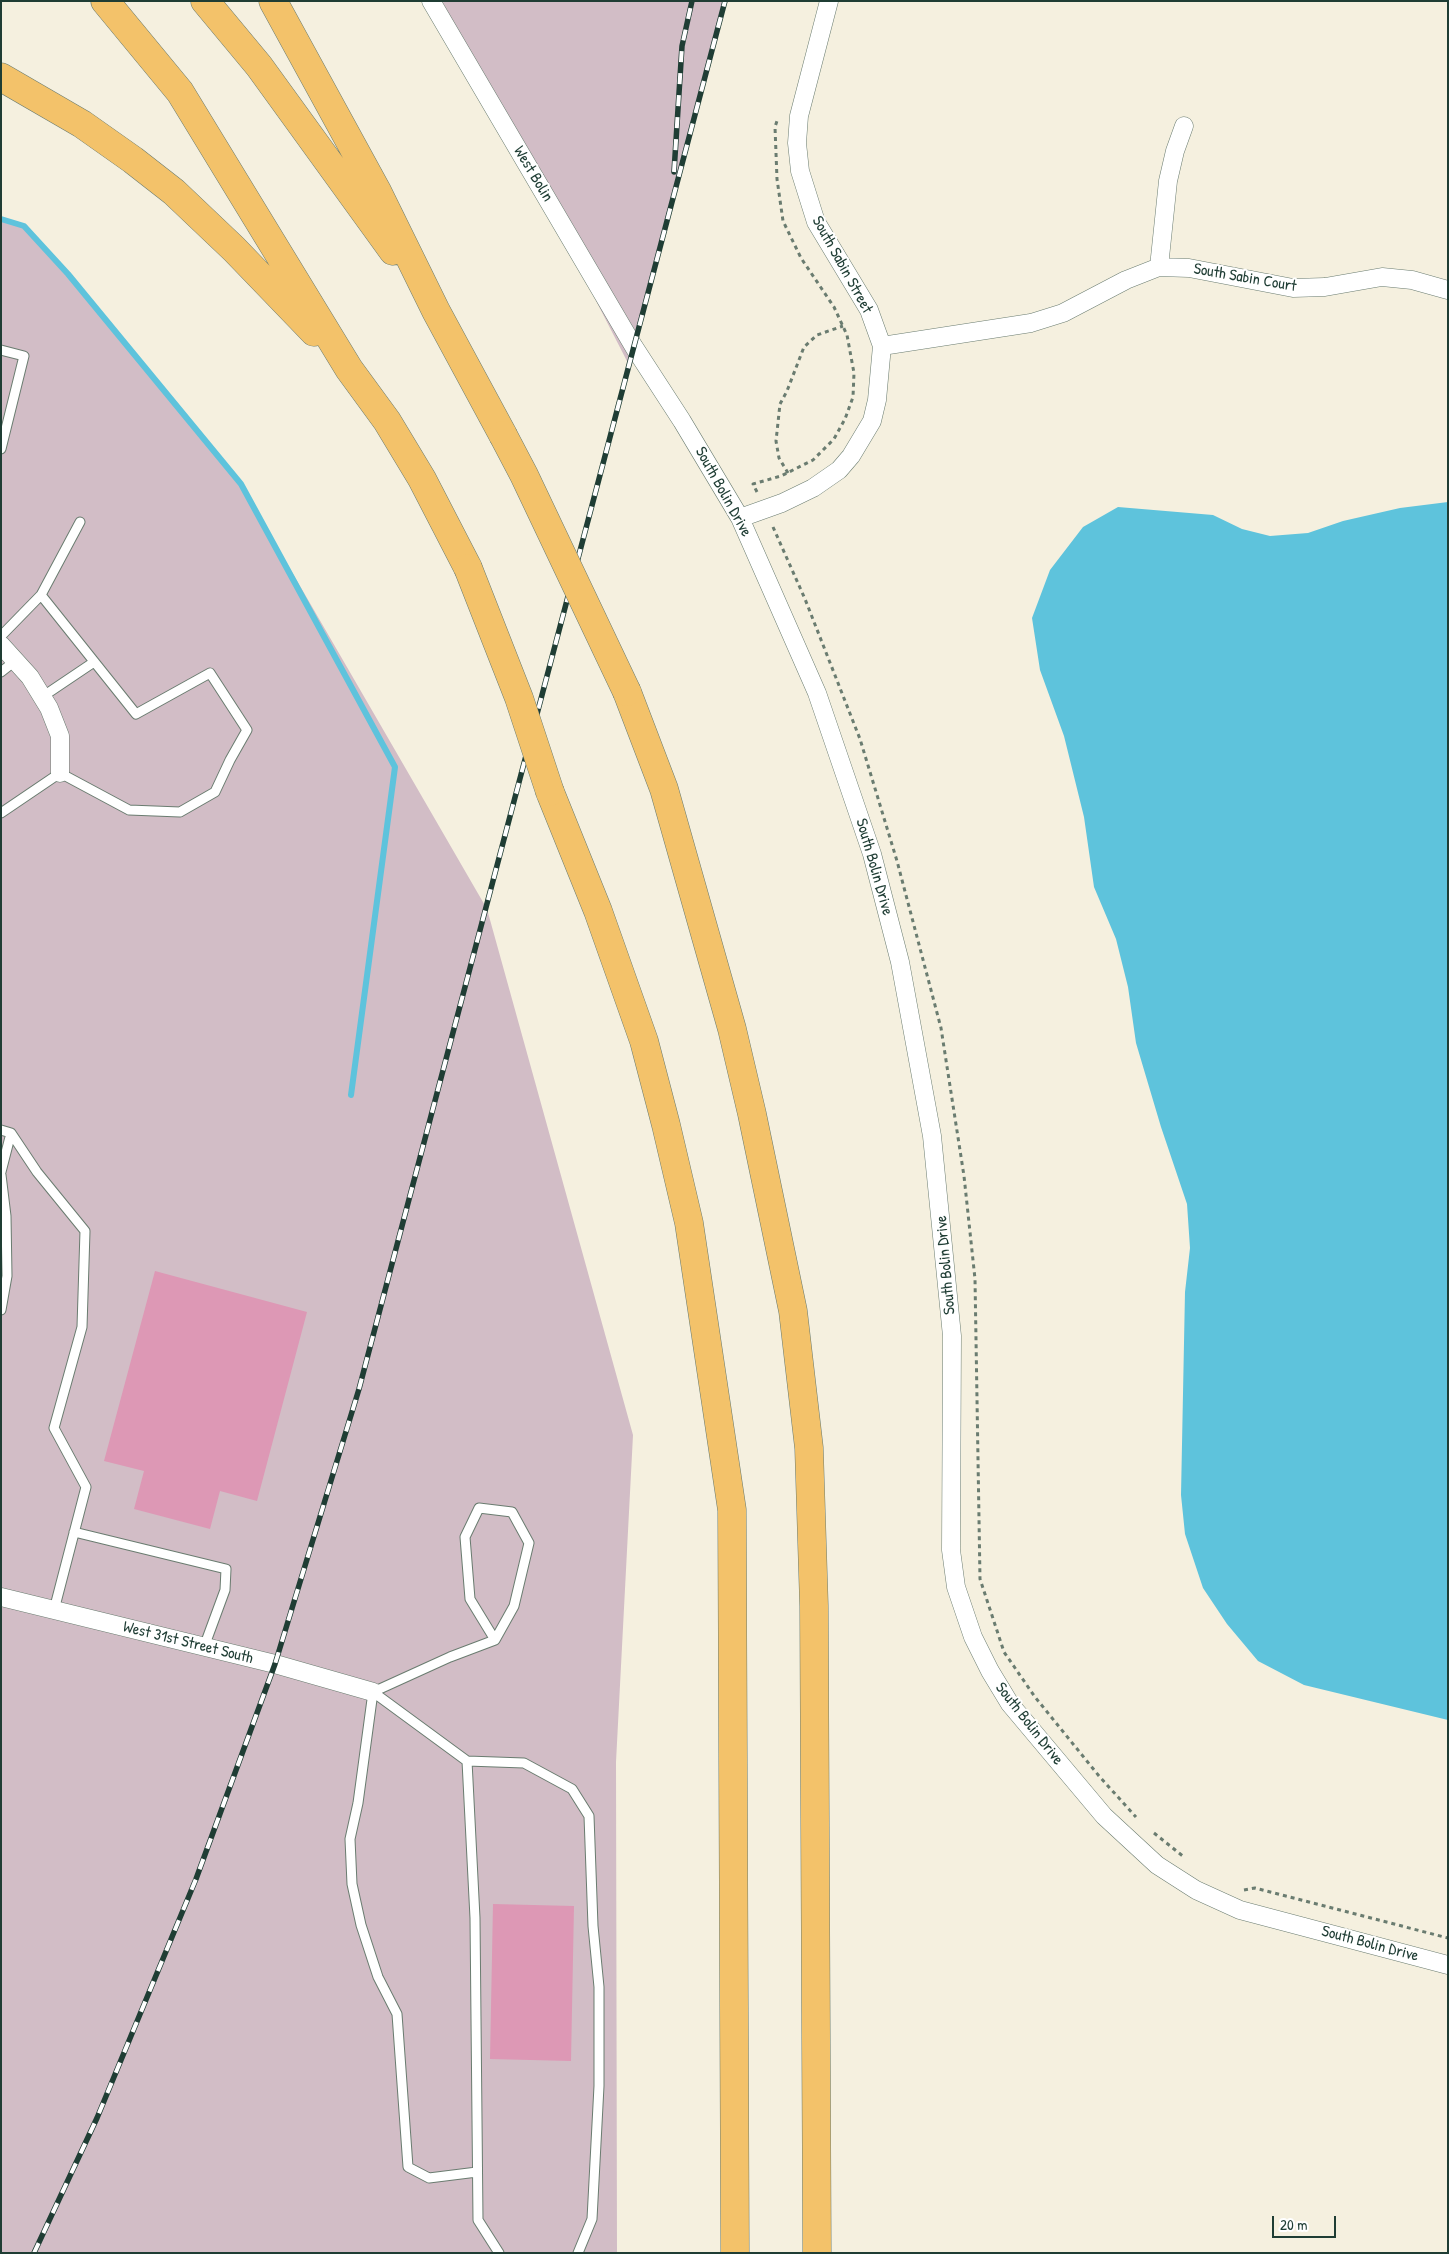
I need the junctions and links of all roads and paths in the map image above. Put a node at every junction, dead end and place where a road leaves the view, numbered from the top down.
1 (105, 1) edge
2 (205, 1) edge
3 (273, 1) edge
4 (431, 1) edge
5 (829, 1) edge
6 (1, 77) edge
7 (780, 109) dead end
8 (1184, 126) dead end
9 (1159, 267) junction
10 (1448, 290) edge
11 (436, 311) junction
12 (843, 326) junction
13 (882, 346) junction
14 (634, 347) joint
15 (1, 350) edge
16 (349, 369) junction
17 (1, 449) edge
18 (788, 473) junction
19 (765, 509) junction
20 (740, 518) junction
21 (80, 522) dead end
22 (40, 595) junction
23 (1, 636) edge
24 (1, 645) edge
25 (15, 661) junction
26 (94, 662) junction
27 (1, 672) edge
28 (42, 697) junction
29 (60, 773) junction
30 (1, 813) edge
31 (1, 1130) edge
32 (11, 1133) junction
33 (1, 1174) edge
34 (1, 1310) edge
35 (74, 1532) junction
36 (1, 1597) edge
37 (54, 1610) junction
38 (495, 1640) junction
39 (204, 1647) junction
40 (373, 1692) junction
41 (467, 1762) junction
42 (1142, 1824) dead end
43 (1149, 1829) dead end
44 (1191, 1862) dead end
45 (1236, 1892) dead end
46 (1448, 1938) edge
47 (1448, 1965) edge
48 (477, 2172) junction
49 (499, 2253) edge
50 (578, 2253) edge
51 (735, 2253) edge
52 (817, 2253) edge

1 - 16 highway
2 - 11 highway
3 - 11 highway
4 - 14 street, West Bolin
5 - 13 street, South Sabin Street
6 - 16 highway
7 - 12 path
8 - 9 street
9 - 10 street, South Sabin Court
9 - 13 street, South Sabin Court
11 - 52 highway, bridge
12 - 18 path
12 - 18 path
13 - 19 street, South Sabin Street
14 - 20 street, South Bolin Drive
15 - 17 lane
16 - 51 highway, bridge
18 - 19 path
19 - 20 street, South Sabin Street
19 - 42 path
20 - 47 street, South Bolin Drive
21 - 22 lane
22 - 23 lane
22 - 26 lane
24 - 25 street
25 - 27 lane
25 - 28 street
26 - 28 lane
26 - 29 lane
28 - 29 street
29 - 30 lane
31 - 32 lane
32 - 33 lane
32 - 35 lane
33 - 34 lane
35 - 37 lane
35 - 39 lane
36 - 37 street, West 31st Street South
37 - 39 street, West 31st Street South
38 - 38 lane
38 - 40 lane
39 - 40 street, West 31st Street South
40 - 41 lane
40 - 48 lane
41 - 48 lane
41 - 50 lane
43 - 44 path
45 - 46 path
48 - 49 lane

